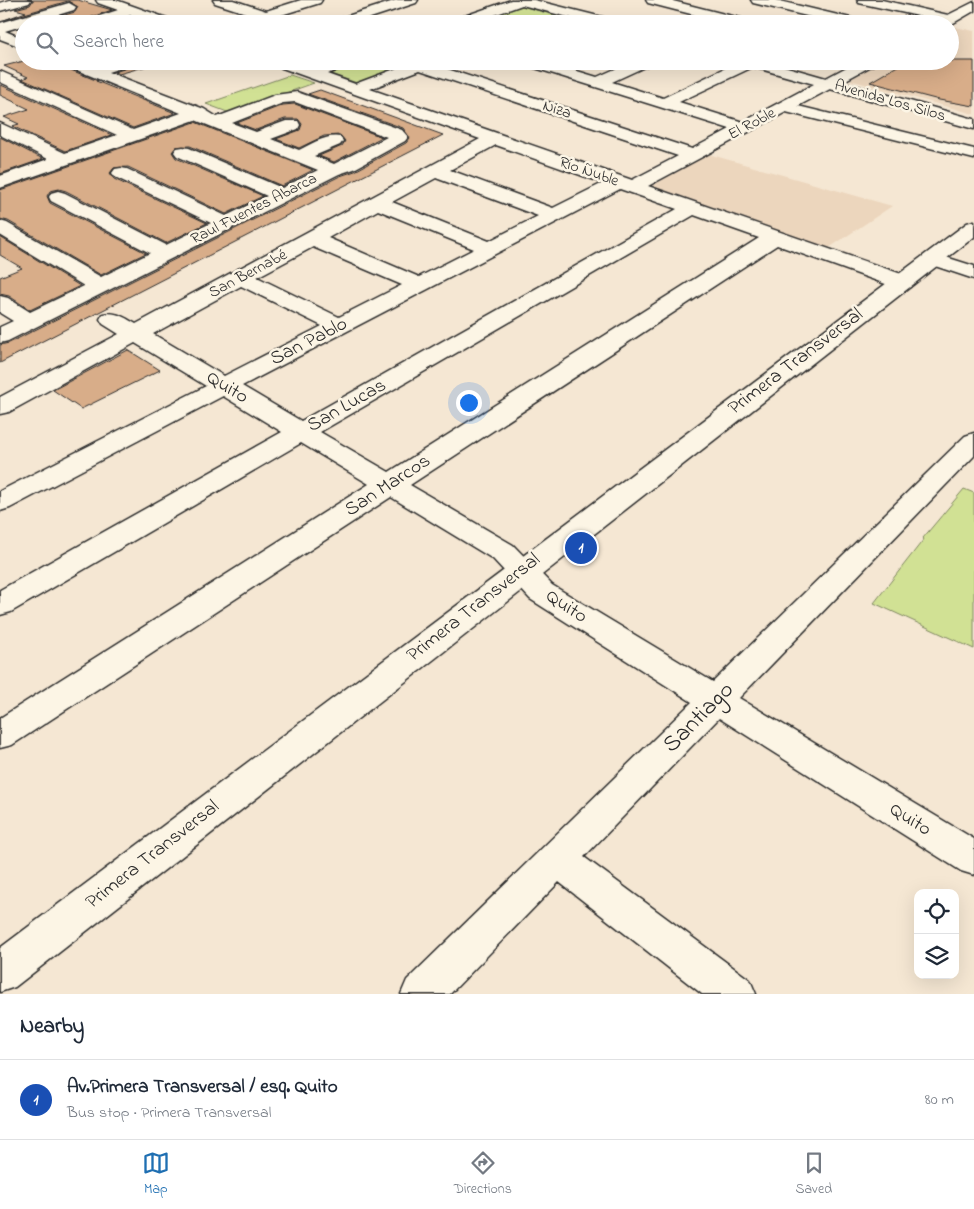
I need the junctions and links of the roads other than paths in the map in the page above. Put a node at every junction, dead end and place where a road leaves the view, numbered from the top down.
1 (24, 0) edge
2 (220, 0) edge
3 (315, 0) edge
4 (410, 0) edge
5 (520, 0) edge
6 (577, 0) edge
7 (653, 0) edge
8 (758, 0) edge
9 (864, 0) edge
10 (117, 3) edge
11 (974, 6) edge
12 (0, 7) edge
13 (69, 7) dead end
14 (558, 8) junction
15 (43, 15) edge
16 (103, 15) edge
17 (147, 15) edge
18 (266, 15) joint
19 (364, 15) edge
20 (479, 15) edge
21 (582, 15) edge
22 (712, 15) edge
23 (820, 15) edge
24 (919, 15) edge
25 (958, 15) edge
26 (15, 23) edge
27 (0, 28) edge
28 (0, 34) edge
29 (15, 40) edge
30 (15, 47) edge
31 (0, 52) edge
32 (88, 70) edge
33 (99, 70) edge
34 (301, 70) edge
35 (323, 70) edge
36 (406, 70) edge
37 (445, 70) edge
38 (557, 70) edge
39 (626, 70) edge
40 (733, 70) edge
41 (778, 70) edge
42 (854, 70) edge
43 (93, 72) junction
44 (312, 74) junction
45 (0, 76) edge
46 (597, 83) junction
47 (828, 84) junction
48 (355, 89) junction
49 (665, 103) junction
50 (784, 107) junction
51 (198, 113) junction
52 (218, 122) junction
53 (974, 124) edge
54 (292, 125) dead end
55 (0, 128) edge
56 (745, 128) junction
57 (133, 136) junction
58 (257, 138) junction
59 (495, 138) junction
60 (334, 141) dead end
61 (184, 152) dead end
62 (974, 154) edge
63 (693, 155) junction
64 (299, 156) junction
65 (64, 160) junction
66 (333, 170) junction
67 (435, 171) junction
68 (121, 174) dead end
69 (0, 182) edge
70 (626, 184) junction
71 (281, 196) junction
72 (58, 197) dead end
73 (377, 203) junction
74 (693, 208) junction
75 (553, 216) junction
76 (226, 223) junction
77 (0, 227) edge
78 (974, 227) edge
79 (775, 237) junction
80 (312, 239) junction
81 (490, 248) junction
82 (166, 253) junction
83 (932, 258) junction
84 (974, 273) edge
85 (241, 278) junction
86 (902, 282) junction
87 (420, 285) junction
88 (100, 286) junction
89 (0, 303) edge
90 (111, 319) dead end
91 (29, 321) junction
92 (339, 326) junction
93 (136, 334) junction
94 (0, 336) edge
95 (224, 386) junction
96 (0, 407) edge
97 (301, 432) junction
98 (974, 441) edge
99 (963, 466) edge
100 (390, 485) junction
101 (0, 502) edge
102 (522, 571) junction
103 (0, 604) edge
104 (716, 700) junction
105 (0, 735) edge
106 (557, 859) junction
107 (974, 860) edge
108 (0, 973) edge
109 (422, 994) edge
110 (734, 994) edge

1 - 12 street
2 - 18 street
3 - 18 street
4 - 19 street
5 - 14 street
5 - 20 street
6 - 14 street
7 - 22 street
8 - 23 street
9 - 24 street
10 - 16 street
10 - 17 street
11 - 25 street
13 - 15 street
14 - 21 street
26 - 27 street
28 - 29 street
30 - 31 street
32 - 43 street, Raul Fuentes Abarca
33 - 43 street
34 - 44 street, Río Ñuble
35 - 44 street
36 - 48 street
37 - 63 street, Niza
38 - 46 street
39 - 46 street
40 - 49 street
41 - 47 street, Avenida Los Silos
42 - 47 street, El Roble
43 - 51 street, Raul Fuentes Abarca
44 - 48 street, Río Ñuble
45 - 57 street
46 - 49 street
47 - 50 street, El Roble
47 - 53 street, Avenida Los Silos
48 - 59 street, Río Ñuble
49 - 56 street
50 - 56 street, El Roble
50 - 62 street
51 - 52 street, Raul Fuentes Abarca
51 - 57 street
52 - 58 street, Raul Fuentes Abarca
52 - 66 street
54 - 58 street
55 - 65 street
56 - 63 street, El Roble
57 - 65 street
58 - 64 street, Raul Fuentes Abarca
59 - 67 street, San Bernabé
59 - 70 street, Río Ñuble
60 - 64 street
61 - 71 street
63 - 70 street, El Roble
64 - 66 street, Raul Fuentes Abarca
65 - 69 street
66 - 71 street, Raul Fuentes Abarca
67 - 73 street, San Bernabé
67 - 75 street
68 - 76 street
70 - 74 street, Río Ñuble
70 - 75 street, San Pablo
71 - 76 street, Raul Fuentes Abarca
72 - 82 street
73 - 80 street, San Bernabé
73 - 81 street
74 - 79 street, Río Ñuble
74 - 97 street, San Lucas
75 - 81 street, San Pablo
76 - 82 street, Raul Fuentes Abarca
77 - 88 street
78 - 83 street, Primera Transversal
79 - 86 street, Río Ñuble
79 - 100 street, San Marcos
80 - 85 street, San Bernabé
80 - 87 street
81 - 87 street, San Pablo
82 - 88 street, Raul Fuentes Abarca
83 - 84 street
83 - 86 street, Primera Transversal
85 - 92 street
85 - 93 street, San Bernabé
86 - 102 street, Primera Transversal
87 - 92 street, San Pablo
88 - 91 street, Raul Fuentes Abarca
89 - 91 street
90 - 93 street, Quito
91 - 94 street, Raul Fuentes Abarca
92 - 95 street, San Pablo
93 - 95 street, Quito
93 - 96 street, San Bernabé
95 - 97 street, Quito
95 - 101 street, San Pablo
97 - 100 street, Quito
97 - 103 street, San Lucas
98 - 99 street, Santiago
99 - 104 street, Santiago
100 - 102 street, Quito
100 - 105 street, San Marcos
102 - 104 street, Quito
102 - 108 street, Primera Transversal
104 - 106 street, Santiago
104 - 107 street, Quito
106 - 109 street, Santiago
106 - 110 street

